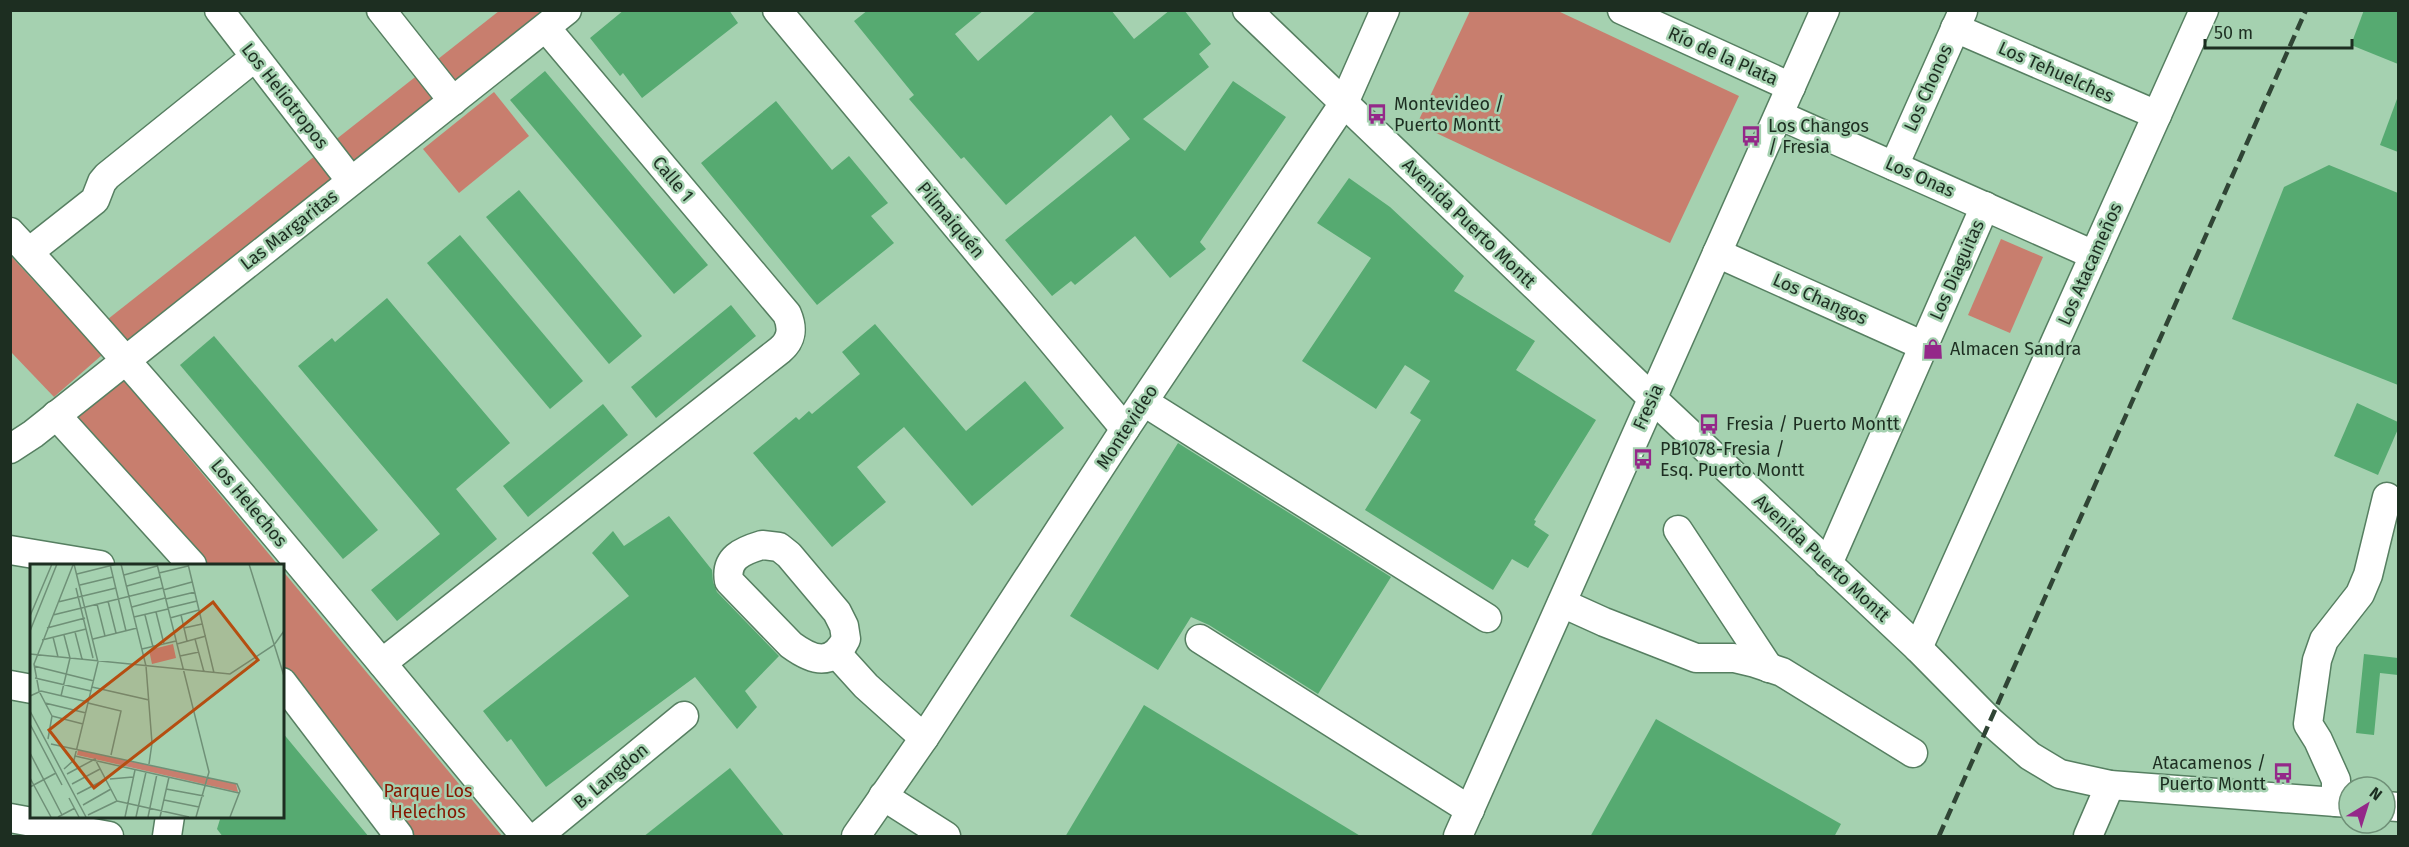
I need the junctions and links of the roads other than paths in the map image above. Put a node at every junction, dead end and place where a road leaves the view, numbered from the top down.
1 (219, 10) edge
2 (381, 10) edge
3 (777, 10) edge
4 (1247, 10) edge
5 (1385, 10) edge
6 (1622, 10) edge
7 (1825, 10) edge
8 (2204, 10) edge
9 (553, 17) edge
10 (1664, 19) edge
11 (1959, 19) edge
12 (255, 57) junction
13 (1791, 87) junction
14 (453, 101) junction
15 (1344, 103) junction
16 (1779, 115) junction
17 (2157, 116) junction
18 (1894, 166) junction
19 (351, 181) junction
20 (1985, 206) junction
21 (20, 242) edge
22 (1717, 253) junction
23 (2094, 255) junction
24 (1924, 346) junction
25 (127, 359) junction
26 (1652, 398) junction
27 (1143, 402) junction
28 (56, 416) junction
29 (1125, 429) junction
30 (10, 449) edge
31 (2387, 497) dead end
32 (1678, 530) dead end
33 (10, 550) edge
34 (94, 564) edge
35 (191, 564) edge
36 (1828, 564) junction
37 (1562, 603) junction
38 (1487, 618) dead end
39 (1200, 639) dead end
40 (1918, 648) junction
41 (837, 654) dead end
42 (382, 663) junction
43 (1769, 668) junction
44 (10, 685) edge
45 (284, 685) edge
46 (30, 689) edge
47 (684, 716) dead end
48 (924, 738) junction
49 (1913, 753) dead end
50 (2337, 784) edge
51 (2110, 785) junction
52 (883, 796) junction
53 (2337, 803) edge
54 (1470, 810) junction
55 (170, 817) edge
56 (10, 818) edge
57 (109, 837) edge
58 (167, 837) edge
59 (399, 837) edge
60 (525, 837) edge
61 (538, 837) edge
62 (855, 837) edge
63 (946, 837) edge
64 (1458, 837) edge
65 (2088, 837) edge

1 - 12 street, Los Heliotropos
2 - 14 street
3 - 29 street, Pilmaiquén
4 - 15 street, Avenida Puerto Montt
5 - 15 street, Montevideo
6 - 10 street, Río de la Plata
7 - 13 street, Fresia
8 - 17 street, Los Atacameños
9 - 14 street, Las Margaritas
9 - 42 street, Calle 1
10 - 13 street, Río de la Plata
11 - 17 street, Los Tehuelches
11 - 18 street, Los Chonos
12 - 19 street, Los Heliotropos
12 - 21 street
13 - 16 street, Fresia
14 - 19 street, Las Margaritas
15 - 26 street, Avenida Puerto Montt
15 - 27 street, Montevideo
16 - 18 street, Los Onas
16 - 22 street, Fresia
17 - 23 street, Los Atacameños
18 - 20 street, Los Onas
19 - 25 street, Las Margaritas
20 - 23 street, Los Onas
20 - 24 street, Los Diaguitas
21 - 25 street, Los Helechos
22 - 24 street, Los Changos
22 - 26 street, Fresia
23 - 40 street, Los Atacameños
24 - 36 street, Los Diaguitas
25 - 28 street, Las Margaritas
25 - 42 street, Los Helechos
26 - 36 street, Avenida Puerto Montt
26 - 37 street, Fresia
27 - 29 street, Montevideo
27 - 38 street
28 - 30 street, Las Margaritas
28 - 35 street
29 - 48 street, Montevideo
31 - 50 street
32 - 43 street
33 - 34 street
36 - 40 street, Avenida Puerto Montt
37 - 43 street
37 - 54 street, Fresia
39 - 54 street
40 - 51 street, Avenida Puerto Montt
41 - 48 street
42 - 60 street, Los Helechos
43 - 49 street
44 - 46 street
45 - 59 street
47 - 61 street, B. Langdon
48 - 52 street, Montevideo
51 - 53 street, Avenida Puerto Montt
51 - 65 street
52 - 62 street, Montevideo
52 - 63 street
54 - 64 street, Fresia
55 - 58 street
56 - 57 street

